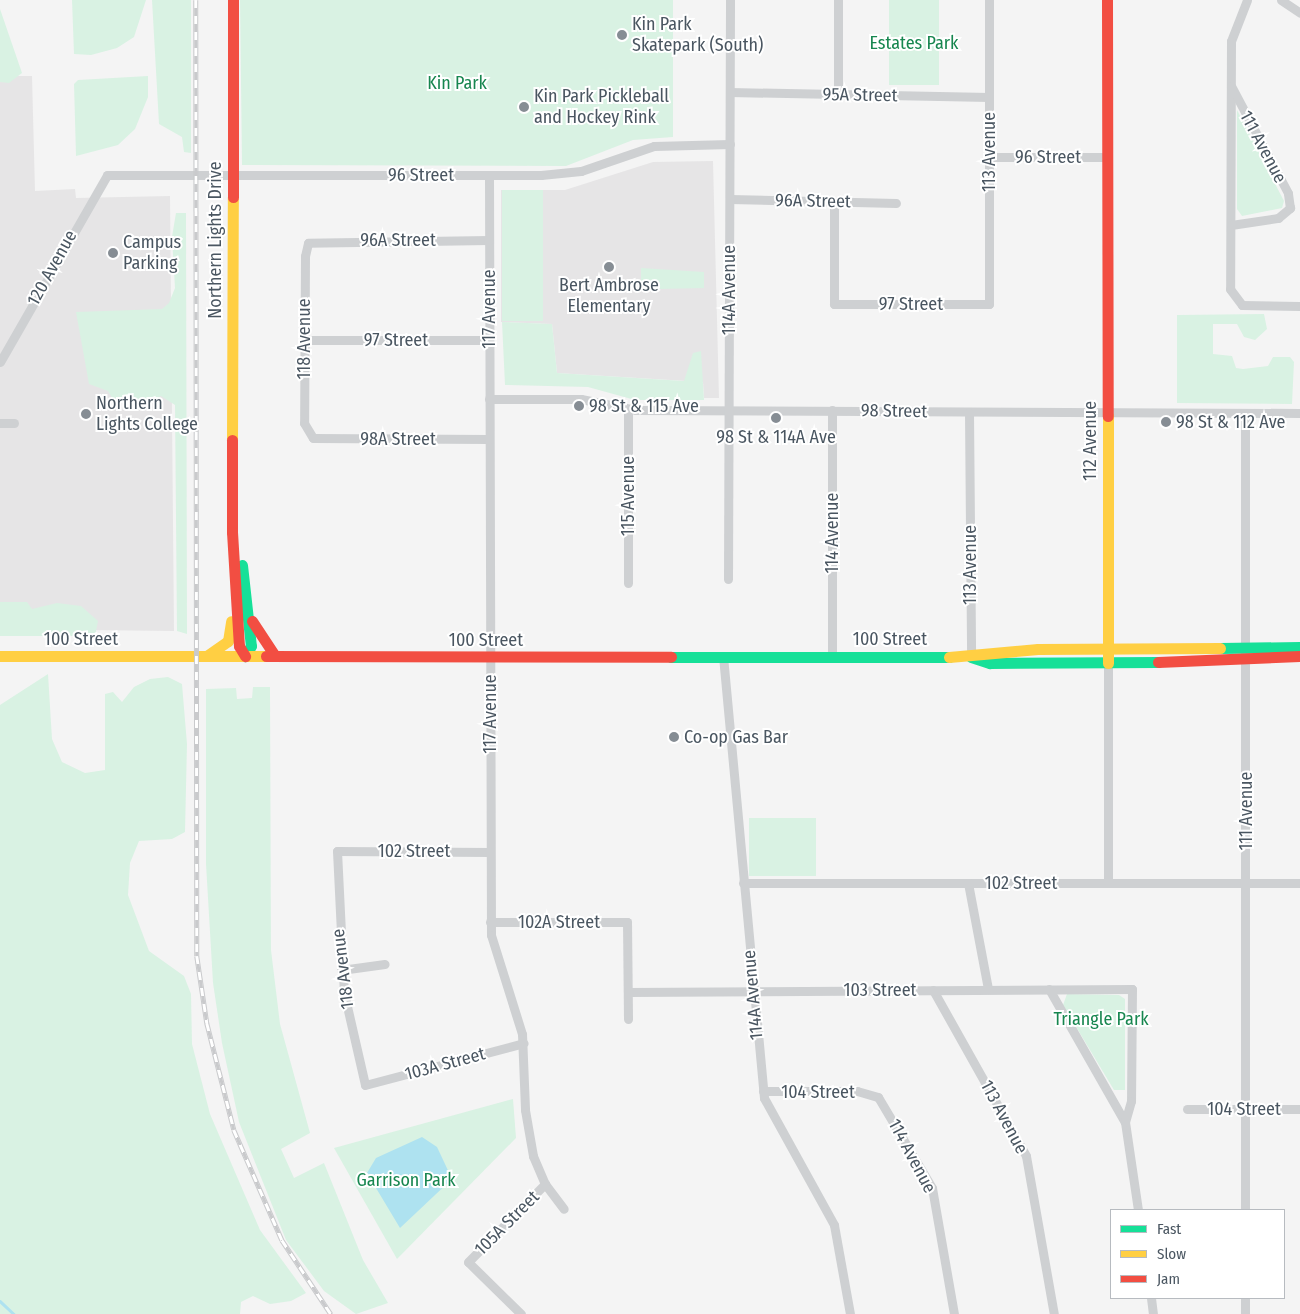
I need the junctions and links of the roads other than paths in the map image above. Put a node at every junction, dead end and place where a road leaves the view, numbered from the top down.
1 (233, 0) edge
2 (730, 0) edge
3 (838, 0) edge
4 (989, 0) edge
5 (1107, 0) edge
6 (1247, 0) edge
7 (1281, 0) edge
8 (1300, 13) edge
9 (1230, 83) junction
10 (730, 92) junction
11 (838, 95) junction
12 (989, 97) junction
13 (730, 144) junction
14 (989, 157) junction
15 (1107, 157) junction
16 (107, 175) joint
17 (233, 175) junction
18 (489, 175) junction
19 (730, 199) junction
20 (834, 202) junction
21 (896, 203) dead end
22 (1231, 225) junction
23 (489, 240) junction
24 (308, 243) joint
25 (989, 304) joint
26 (1300, 306) edge
27 (304, 340) junction
28 (488, 340) junction
29 (0, 362) edge
30 (489, 399) junction
31 (628, 410) junction
32 (728, 410) junction
33 (832, 410) junction
34 (969, 413) junction
35 (1245, 413) junction
36 (1300, 413) edge
37 (1107, 414) junction
38 (0, 424) edge
39 (14, 424) dead end
40 (308, 436) joint
41 (489, 439) junction
42 (233, 480) junction
43 (234, 568) junction
44 (728, 579) dead end
45 (628, 583) dead end
46 (250, 617) junction
47 (1300, 647) edge
48 (1108, 650) junction
49 (1246, 655) junction
50 (0, 656) edge
51 (206, 656) junction
52 (245, 656) junction
53 (275, 656) junction
54 (723, 656) junction
55 (1300, 656) edge
56 (832, 657) junction
57 (971, 657) junction
58 (490, 659) junction
59 (1108, 664) junction
60 (337, 851) joint
61 (490, 852) junction
62 (743, 883) junction
63 (968, 883) junction
64 (1108, 883) junction
65 (1246, 883) junction
66 (1300, 883) edge
67 (490, 922) junction
68 (385, 964) dead end
69 (341, 970) junction
70 (988, 989) junction
71 (1049, 989) junction
72 (753, 990) junction
73 (932, 990) junction
74 (628, 992) junction
75 (628, 1019) dead end
76 (524, 1042) junction
77 (365, 1085) joint
78 (763, 1092) junction
79 (873, 1093) joint
80 (1187, 1109) dead end
81 (1246, 1109) junction
82 (1300, 1109) edge
83 (1125, 1122) junction
84 (545, 1184) junction
85 (564, 1209) dead end
86 (1138, 1209) edge
87 (1246, 1209) edge
88 (1151, 1299) edge
89 (1245, 1299) edge
90 (521, 1314) edge
91 (850, 1314) edge
92 (954, 1314) edge
93 (1054, 1314) edge
94 (1153, 1314) edge
95 (1245, 1314) edge

1 - 17 main road, Northern Lights Drive
2 - 10 street, 114A Avenue
3 - 11 street
4 - 12 street, 113 Avenue
5 - 15 main road, 112 Avenue
6 - 9 street, 111 Avenue
7 - 8 street
9 - 22 street, 111 Avenue
9 - 22 street, 111 Avenue
10 - 11 street, 95A Street
10 - 13 street, 114A Avenue
11 - 12 street, 95A Street
12 - 14 street, 113 Avenue
13 - 18 street, 96 Street
13 - 19 street, 114A Avenue
14 - 15 street, 96 Street
14 - 25 street, 113 Avenue
15 - 37 main road, 112 Avenue
16 - 17 street, 96 Street
16 - 29 street, 120 Avenue
17 - 18 street, 96 Street
17 - 42 main road, Northern Lights Drive
18 - 23 street, 117 Avenue
19 - 20 street, 96A Street
19 - 32 street, 114A Avenue
20 - 21 street, 96A Street
20 - 25 street, 97 Street
22 - 26 street, 111 Avenue
23 - 24 street, 96A Street
23 - 28 street, 117 Avenue
24 - 27 street, 118 Avenue
27 - 28 street, 97 Street
27 - 40 street, 118 Avenue
28 - 30 street, 117 Avenue
30 - 31 street, 98 Street
30 - 41 street, 117 Avenue
31 - 32 street, 98 Street
31 - 45 street, 115 Avenue
32 - 33 street, 98 Street
32 - 44 street, 114A Avenue
33 - 34 street, 98 Street
33 - 56 street, 114 Avenue
34 - 37 street, 98 Street
34 - 57 street, 113 Avenue
35 - 36 street, 98 Street
35 - 37 street, 98 Street
35 - 49 street, 111 Avenue
37 - 48 main road, 112 Avenue
38 - 39 street
40 - 41 street, 98A Street
41 - 58 street, 117 Avenue
42 - 43 main road, Northern Lights Drive
42 - 46 main road, Northern Lights Drive
43 - 51 main road
43 - 52 main road, Northern Lights Drive
46 - 52 main road, Northern Lights Drive
46 - 53 main road
47 - 49 main road, 100 Street
48 - 49 main road, 100 Street
48 - 57 main road, 100 Street
48 - 59 main road, 112 Avenue
49 - 55 main road, 100 Street
49 - 59 main road, 100 Street
49 - 65 street, 111 Avenue
50 - 51 main road, 100 Street
51 - 52 main road, 100 Street
52 - 53 main road, 100 Street
53 - 58 main road, 100 Street
54 - 56 main road, 100 Street
54 - 58 main road, 100 Street
54 - 62 street, 114A Avenue
56 - 57 main road, 100 Street
57 - 59 main road, 100 Street
58 - 61 street, 117 Avenue
59 - 64 street, 112 Avenue
60 - 61 street, 102 Street
60 - 69 street, 118 Avenue
61 - 67 street, 117 Avenue
62 - 63 street, 102 Street
62 - 72 street, 114A Avenue
63 - 64 street, 102 Street
63 - 70 street
64 - 65 street, 102 Street
65 - 66 street, 102 Street
65 - 81 street, 111 Avenue
67 - 74 street, 102A Street
67 - 76 street, 117 Avenue
68 - 69 street
69 - 77 street, 118 Avenue
70 - 71 street, 103 Street
70 - 73 street, 103 Street
71 - 83 street
71 - 83 street, 103 Street
72 - 73 street, 103 Street
72 - 74 street, 103 Street
72 - 78 street, 114A Avenue
73 - 93 street, 113 Avenue
74 - 75 street
76 - 77 street, 103A Street
76 - 84 street, 117 Avenue
78 - 79 street, 104 Street
78 - 91 street, 114A Avenue
79 - 92 street, 114 Avenue
80 - 81 street, 104 Street
81 - 82 street, 104 Street
81 - 87 street, 111 Avenue
83 - 86 street
84 - 85 street, 117 Avenue
84 - 90 street, 105A Street
88 - 94 street
89 - 95 street

